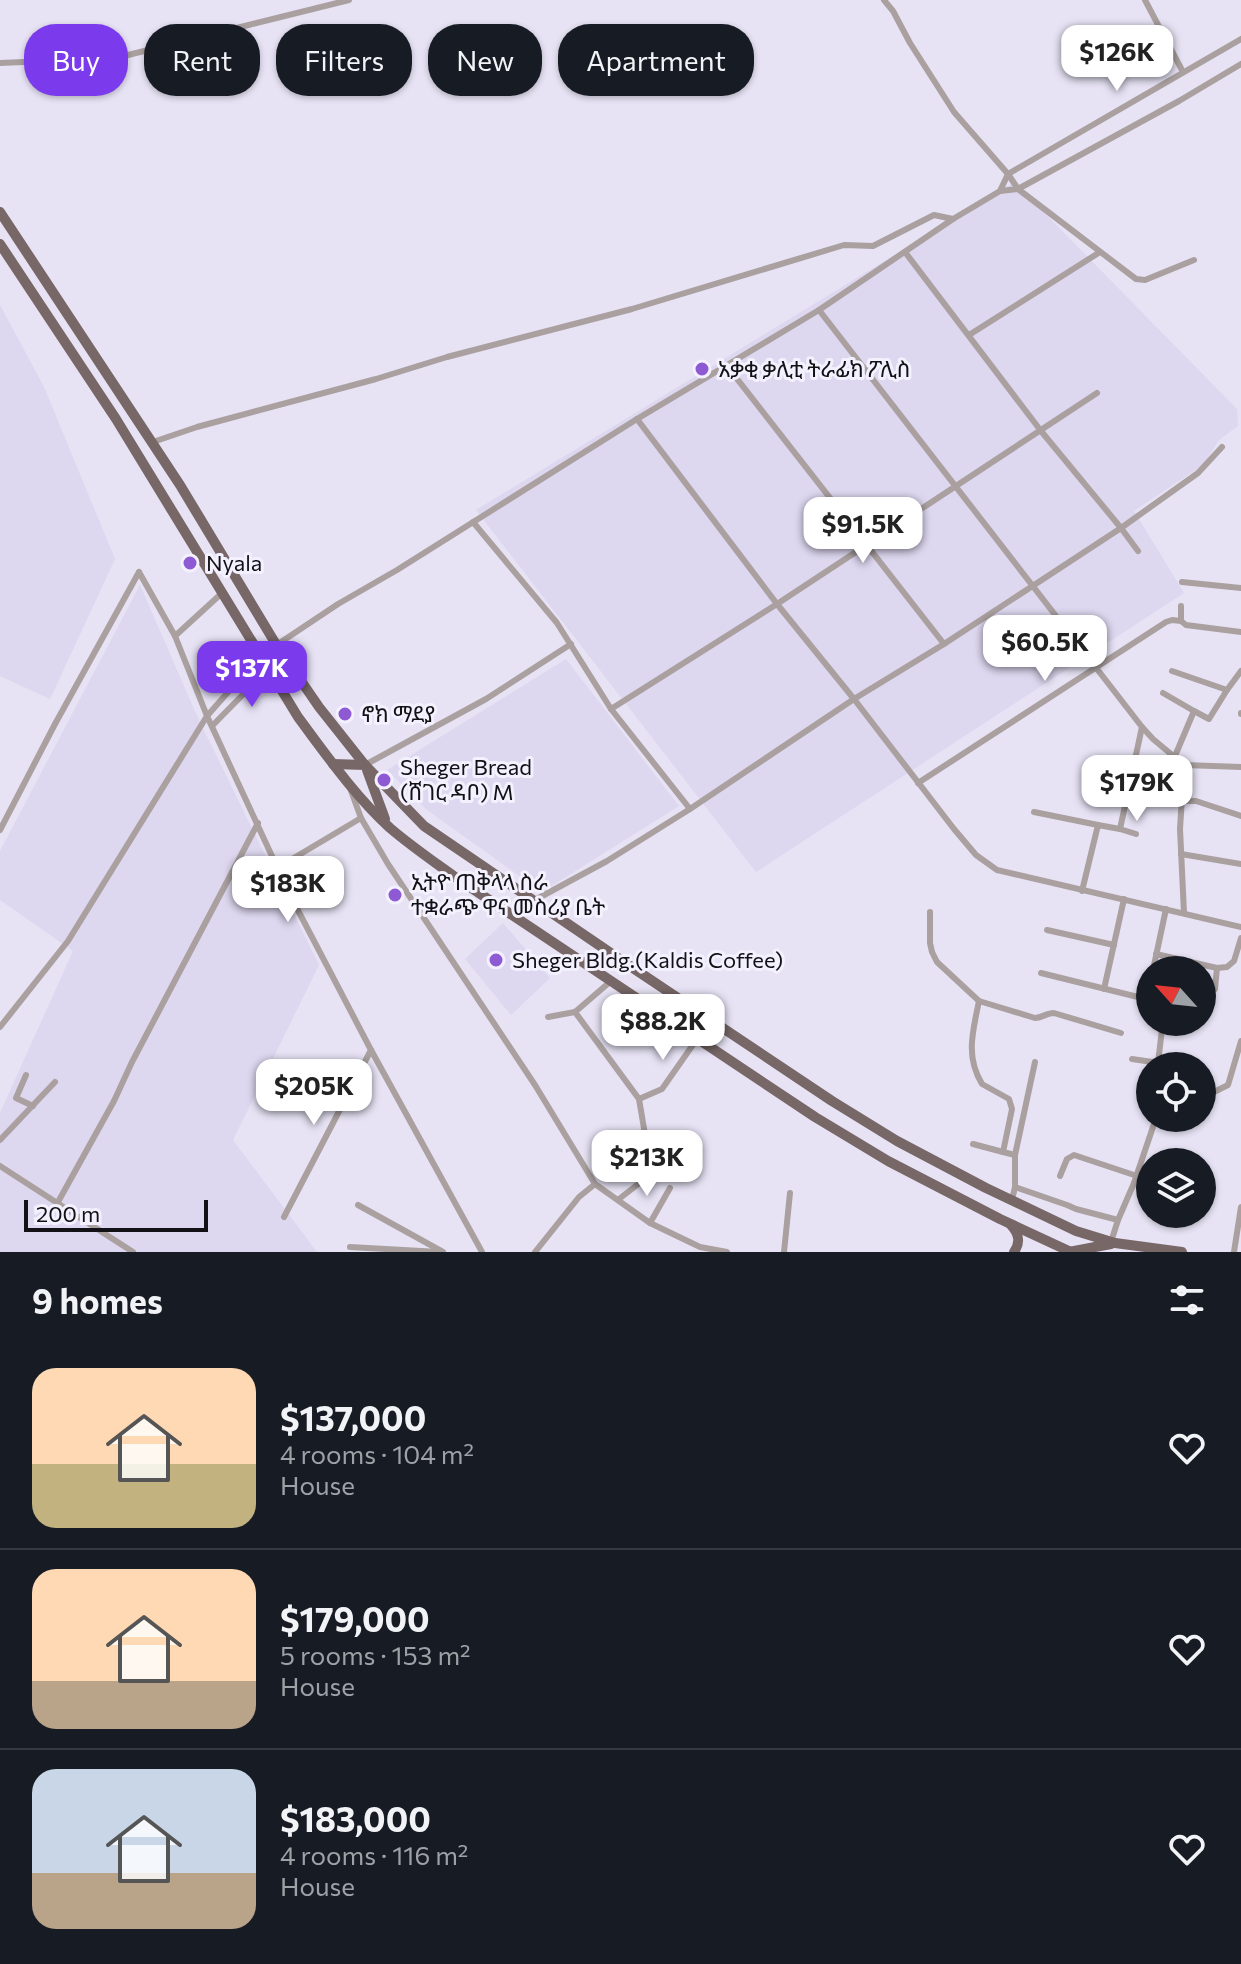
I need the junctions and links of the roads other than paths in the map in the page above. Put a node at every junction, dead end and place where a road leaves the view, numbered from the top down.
1 (349, 0) edge
2 (884, 0) edge
3 (1145, 0) edge
4 (1241, 39) edge
5 (0, 63) edge
6 (1241, 64) edge
7 (1183, 72) junction
8 (1008, 174) junction
9 (1018, 189) junction
10 (1000, 191) junction
11 (0, 212) edge
12 (953, 219) junction
13 (0, 244) edge
14 (905, 252) junction
15 (1100, 252) junction
16 (1194, 260) dead end
17 (819, 310) junction
18 (969, 335) junction
19 (727, 366) junction
20 (1097, 393) dead end
21 (637, 419) junction
22 (1041, 431) junction
23 (153, 442) junction
24 (1222, 447) dead end
25 (955, 488) junction
26 (473, 522) junction
27 (1121, 528) junction
28 (867, 544) junction
29 (1138, 551) dead end
30 (1182, 582) dead end
31 (1033, 586) junction
32 (1241, 588) edge
33 (222, 593) junction
34 (777, 604) junction
35 (1181, 606) dead end
36 (1181, 621) junction
37 (1241, 632) edge
38 (175, 636) junction
39 (571, 644) junction
40 (944, 644) junction
41 (277, 646) junction
42 (260, 656) junction
43 (1096, 668) junction
44 (268, 669) junction
45 (1172, 671) dead end
46 (1241, 671) edge
47 (1227, 690) junction
48 (1163, 693) dead end
49 (854, 699) junction
50 (611, 709) junction
51 (1194, 711) junction
52 (207, 716) junction
53 (212, 726) junction
54 (1142, 727) junction
55 (1175, 756) junction
56 (333, 764) junction
57 (365, 765) junction
58 (1184, 765) junction
59 (1241, 767) edge
60 (1089, 776) dead end
61 (347, 781) junction
62 (1129, 782) junction
63 (918, 783) junction
64 (1180, 801) junction
65 (690, 809) junction
66 (1034, 812) dead end
67 (1241, 816) edge
68 (361, 818) junction
69 (258, 823) junction
70 (1098, 825) junction
71 (388, 826) junction
72 (1120, 829) junction
73 (0, 830) edge
74 (1136, 834) dead end
75 (1181, 854) junction
76 (1241, 864) edge
77 (277, 868) junction
78 (1082, 891) junction
79 (1124, 899) junction
80 (533, 901) junction
81 (1166, 909) junction
82 (930, 912) dead end
83 (1184, 913) junction
84 (1241, 927) edge
85 (1047, 930) dead end
86 (1241, 938) edge
87 (1114, 945) junction
88 (1156, 954) joint
89 (1217, 968) junction
90 (1041, 973) dead end
91 (1216, 978) edge
92 (611, 981) junction
93 (1104, 989) junction
94 (1136, 997) edge
95 (979, 1001) junction
96 (575, 1012) junction
97 (548, 1017) dead end
98 (0, 1027) edge
99 (1121, 1033) dead end
100 (697, 1039) junction
101 (1241, 1041) edge
102 (371, 1050) junction
103 (1132, 1059) dead end
104 (1136, 1060) edge
105 (1035, 1062) dead end
106 (26, 1075) dead end
107 (55, 1082) dead end
108 (1216, 1091) edge
109 (639, 1099) junction
110 (33, 1106) junction
111 (1151, 1132) edge
112 (0, 1140) edge
113 (973, 1144) dead end
114 (1003, 1152) junction
115 (1015, 1155) junction
116 (0, 1166) edge
117 (1060, 1176) dead end
118 (1135, 1179) junction
119 (595, 1184) junction
120 (1015, 1187) junction
121 (670, 1188) dead end
122 (790, 1193) dead end
123 (619, 1199) junction
124 (1012, 1200) junction
125 (58, 1202) junction
126 (358, 1205) dead end
127 (1241, 1207) edge
128 (284, 1217) dead end
129 (1118, 1220) junction
130 (650, 1223) junction
131 (1010, 1223) junction
132 (1076, 1231) junction
133 (1113, 1242) junction
134 (350, 1247) dead end
135 (699, 1249) edge
136 (133, 1252) edge
137 (443, 1252) edge
138 (482, 1252) edge
139 (535, 1252) edge
140 (727, 1252) edge
141 (784, 1252) edge
142 (1014, 1252) edge
143 (1070, 1252) edge
144 (1124, 1252) edge
145 (1182, 1252) edge
146 (1234, 1252) edge

1 - 5 street
2 - 8 street
3 - 7 street
4 - 7 street
6 - 9 street
7 - 8 street
8 - 9 street
8 - 10 street
9 - 10 street
9 - 15 street
10 - 12 street
11 - 23 main road
12 - 14 street
12 - 23 street
13 - 33 main road
14 - 17 street
14 - 18 street
15 - 16 street
15 - 18 street
17 - 19 street
17 - 25 street
18 - 22 street
19 - 21 street
19 - 28 street
20 - 22 street
21 - 26 street
21 - 34 street
22 - 25 street
22 - 27 street
23 - 41 main road
24 - 27 street
25 - 28 street
25 - 31 street
26 - 39 street
26 - 41 street
27 - 29 street
27 - 31 street
28 - 34 street
28 - 40 street
30 - 32 street
31 - 40 street
31 - 43 street
33 - 38 street
33 - 42 main road
34 - 49 street
34 - 50 street
35 - 36 street
36 - 37 street
36 - 43 street
38 - 52 street
38 - 73 street
39 - 50 street
39 - 57 street
40 - 49 street
41 - 42 street
41 - 57 main road
42 - 44 main road
42 - 52 street
43 - 54 street
43 - 63 street
44 - 53 street
44 - 56 main road
45 - 47 street
46 - 47 street
47 - 51 street
48 - 51 street
49 - 63 street
49 - 65 street
50 - 65 street
51 - 55 street
52 - 53 street
52 - 98 street
53 - 69 street
54 - 55 street
54 - 62 street
55 - 58 street
56 - 57 main road
56 - 61 main road
57 - 71 main road
57 - 80 main road
58 - 59 street
58 - 64 street
60 - 62 street
61 - 68 street
61 - 71 main road
62 - 72 street
63 - 78 street
64 - 67 street
64 - 75 street
65 - 80 street
66 - 70 street
68 - 77 street
68 - 119 street
69 - 77 street
69 - 125 street
70 - 72 street
70 - 78 street
71 - 92 main road
72 - 74 street
75 - 76 street
75 - 83 street
77 - 102 street
78 - 79 street
79 - 81 street
79 - 87 street
80 - 124 main road
81 - 83 street
81 - 88 street
82 - 95 street
83 - 84 street
85 - 87 street
86 - 89 street
87 - 93 street
88 - 89 street
89 - 91 street
90 - 93 street
92 - 96 street
92 - 100 main road
93 - 94 street
95 - 99 street
95 - 114 street
96 - 97 street
96 - 109 street
100 - 109 street
100 - 131 main road
101 - 108 street
102 - 128 street
102 - 138 street
103 - 104 street
105 - 115 street
106 - 110 street
107 - 110 street
109 - 123 street
110 - 112 street
111 - 118 street
113 - 114 street
114 - 115 street
115 - 120 street
116 - 125 street
117 - 118 street
118 - 129 street
119 - 123 street
119 - 139 street
120 - 124 street
120 - 129 street
121 - 130 street
122 - 141 street
123 - 130 street
124 - 132 main road
125 - 136 street
126 - 137 street
127 - 146 street
129 - 133 street
130 - 135 street
131 - 142 main road
131 - 143 main road
132 - 133 main road
132 - 143 main road
133 - 143 main road
133 - 144 main road
133 - 145 main road
134 - 137 street
135 - 140 street

